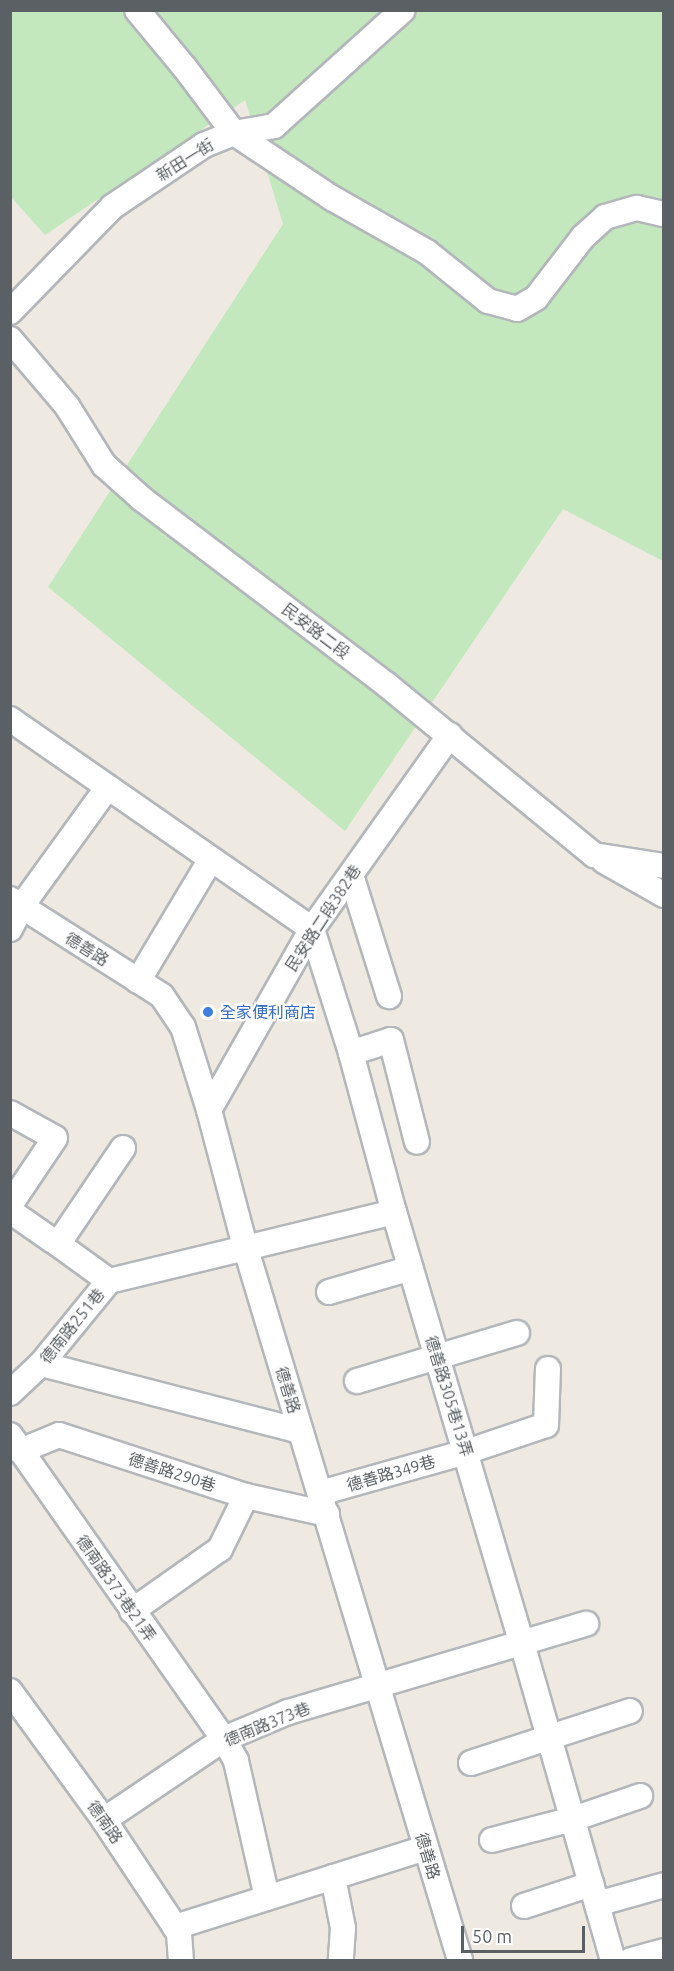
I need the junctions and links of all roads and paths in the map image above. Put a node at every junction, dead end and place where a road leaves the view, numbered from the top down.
1 (137, 10) edge
2 (403, 10) edge
3 (234, 133) junction
4 (663, 214) edge
5 (10, 312) edge
6 (10, 339) edge
7 (10, 719) edge
8 (450, 735) junction
9 (108, 787) junction
10 (594, 855) junction
11 (211, 859) junction
12 (663, 866) edge
13 (351, 875) junction
14 (663, 895) edge
15 (16, 903) edge
16 (10, 929) edge
17 (312, 929) junction
18 (138, 981) junction
19 (389, 996) dead end
20 (351, 1053) junction
21 (209, 1110) junction
22 (10, 1113) edge
23 (417, 1142) dead end
24 (123, 1148) dead end
25 (10, 1205) edge
26 (10, 1210) edge
27 (394, 1212) junction
28 (53, 1241) dead end
29 (245, 1246) junction
30 (411, 1268) junction
31 (109, 1281) junction
32 (329, 1292) dead end
33 (517, 1334) dead end
34 (438, 1357) junction
35 (41, 1364) junction
36 (548, 1369) dead end
37 (357, 1381) dead end
38 (10, 1393) edge
39 (300, 1431) junction
40 (15, 1443) edge
41 (466, 1452) junction
42 (246, 1496) junction
43 (323, 1504) junction
44 (132, 1611) junction
45 (586, 1624) dead end
46 (522, 1643) junction
47 (378, 1686) junction
48 (10, 1690) edge
49 (630, 1711) dead end
50 (224, 1738) junction
51 (550, 1738) junction
52 (471, 1763) dead end
53 (640, 1796) dead end
54 (573, 1819) junction
55 (104, 1820) junction
56 (492, 1840) dead end
57 (426, 1848) junction
58 (333, 1877) junction
59 (663, 1885) edge
60 (594, 1894) junction
61 (267, 1898) junction
62 (524, 1906) dead end
63 (175, 1927) junction
64 (663, 1951) edge
65 (181, 1960) edge
66 (341, 1960) edge
67 (460, 1960) edge
68 (613, 1960) edge
69 (631, 1960) edge

1 - 3 street
2 - 3 street, 新田一街
3 - 4 street
3 - 5 street, 新田一街
6 - 8 street, 民安路二段
7 - 9 street
8 - 10 street, 民安路二段
8 - 13 street, 民安路二段382巷
9 - 11 street
9 - 15 street
10 - 12 street
10 - 14 street, 民安路二段
11 - 17 street
11 - 18 street
13 - 17 street, 民安路二段382巷
13 - 19 street
15 - 16 street
15 - 18 street, 德善路
17 - 20 street, 德善路305巷13弄
17 - 21 street, 民安路二段382巷
18 - 21 street, 德善路
20 - 23 street
20 - 27 street, 德善路305巷13弄
21 - 29 street, 德善路
22 - 25 street
24 - 31 street
26 - 28 street
27 - 29 street, 德南路251巷
27 - 30 street, 德善路305巷13弄
29 - 31 street, 德南路251巷
29 - 39 street, 德善路
30 - 32 street
30 - 34 street, 德善路305巷13弄
31 - 35 street, 德南路251巷
33 - 34 street
34 - 37 street
34 - 41 street, 德善路305巷13弄
35 - 38 street, 德南路251巷
35 - 39 street
36 - 41 street, 德善路349巷
39 - 43 street, 德善路
40 - 42 street, 德善路290巷
40 - 44 street, 德南路373巷21弄
41 - 43 street, 德善路349巷
41 - 46 street, 德善路305巷13弄
42 - 43 street, 德善路290巷
42 - 44 street
43 - 47 street, 德善路
44 - 50 street, 德南路373巷21弄
45 - 46 street, 德南路373巷
46 - 47 street, 德南路373巷
46 - 51 street, 德善路305巷13弄
47 - 50 street, 德南路373巷
47 - 57 street, 德善路
48 - 55 street, 德南路
49 - 51 street
50 - 55 street, 德南路373巷
50 - 61 street, 德南路373巷21弄
51 - 52 street
51 - 54 street, 德善路305巷13弄
53 - 54 street
54 - 56 street
54 - 60 street, 德善路305巷13弄
55 - 63 street, 德南路
57 - 58 street
57 - 67 street, 德善路
58 - 61 street
58 - 66 street
59 - 60 street
60 - 62 street
60 - 68 street, 德善路305巷13弄
61 - 63 street
63 - 65 street, 德南路
64 - 69 street

